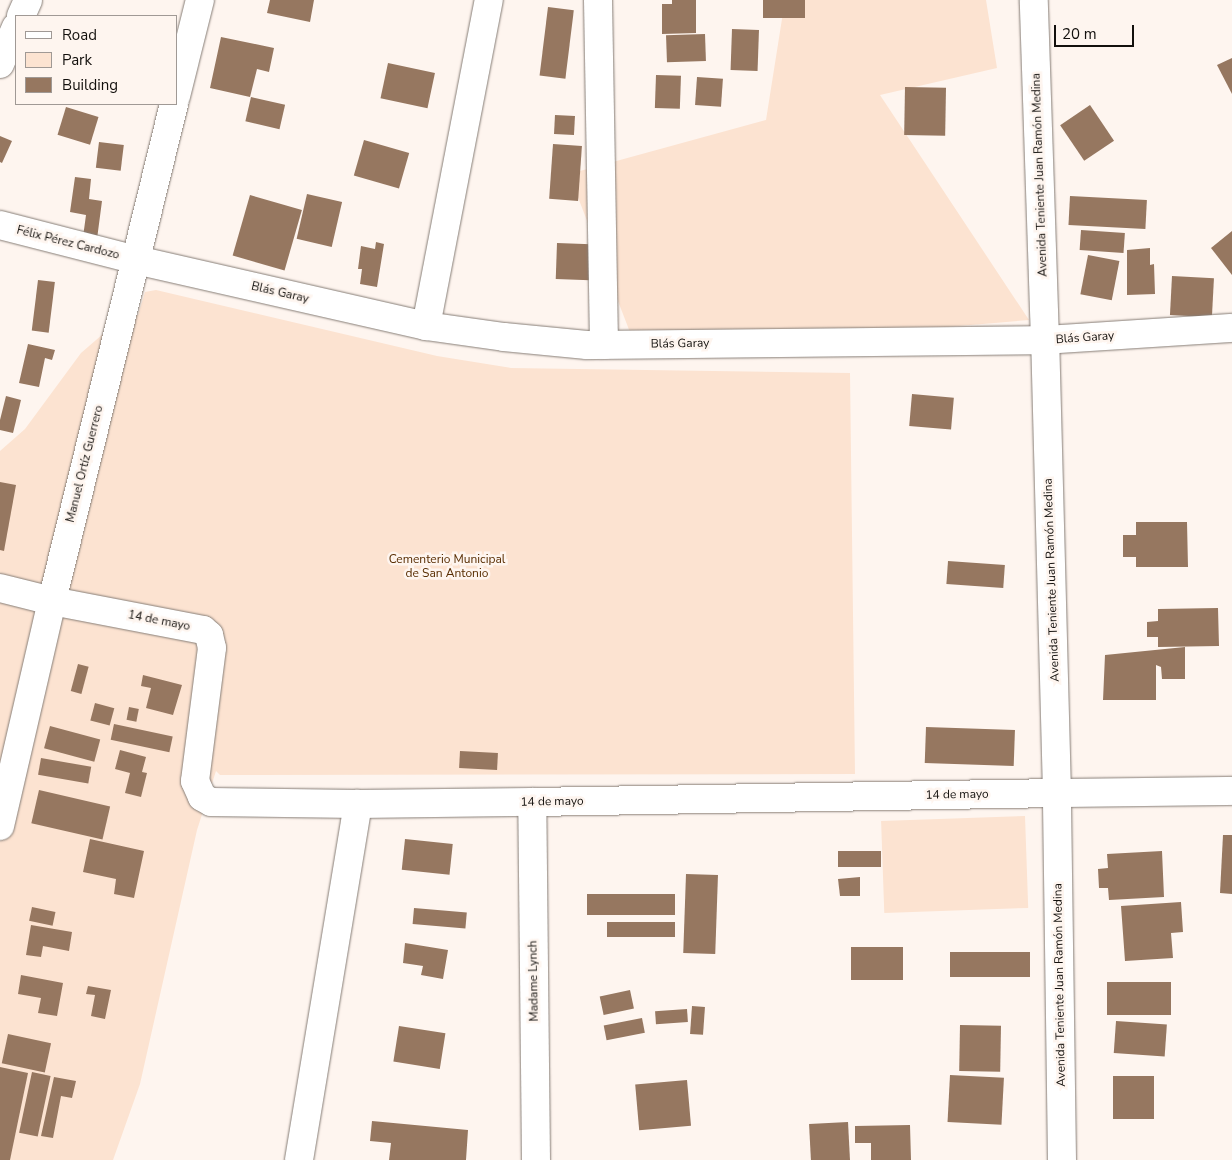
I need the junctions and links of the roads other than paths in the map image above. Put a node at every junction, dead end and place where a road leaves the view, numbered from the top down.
1 (28, 0) edge
2 (200, 0) edge
3 (490, 0) edge
4 (598, 0) edge
5 (1034, 0) edge
6 (21, 15) edge
7 (15, 29) edge
8 (0, 64) edge
9 (178, 88) edge
10 (174, 105) edge
11 (0, 225) edge
12 (136, 260) junction
13 (426, 326) junction
14 (1232, 328) edge
15 (1045, 340) junction
16 (604, 345) junction
17 (0, 588) edge
18 (52, 601) junction
19 (1232, 791) edge
20 (1057, 793) junction
21 (532, 802) junction
22 (358, 804) junction
23 (0, 826) edge
24 (299, 1160) edge
25 (536, 1160) edge
26 (1062, 1160) edge

1 - 6 street
2 - 9 street
3 - 13 street
4 - 16 street
5 - 15 street, Avenida Teniente Juan Ramón Medina
7 - 8 street
10 - 12 street, Manuel Ortíz Guerrero
11 - 12 street, Félix Pérez Cardozo
12 - 13 street, Blás Garay
12 - 18 street, Manuel Ortíz Guerrero
13 - 16 street, Blás Garay
14 - 15 street, Blás Garay
15 - 16 street, Blás Garay
15 - 20 street, Avenida Teniente Juan Ramón Medina
17 - 18 street, 14 de mayo
18 - 22 street, 14 de mayo
18 - 23 street, Manuel Ortíz Guerrero
19 - 20 street, 14 de mayo
20 - 21 street, 14 de mayo
20 - 26 street, Avenida Teniente Juan Ramón Medina
21 - 22 street, 14 de mayo
21 - 25 street, Madame Lynch
22 - 24 street

